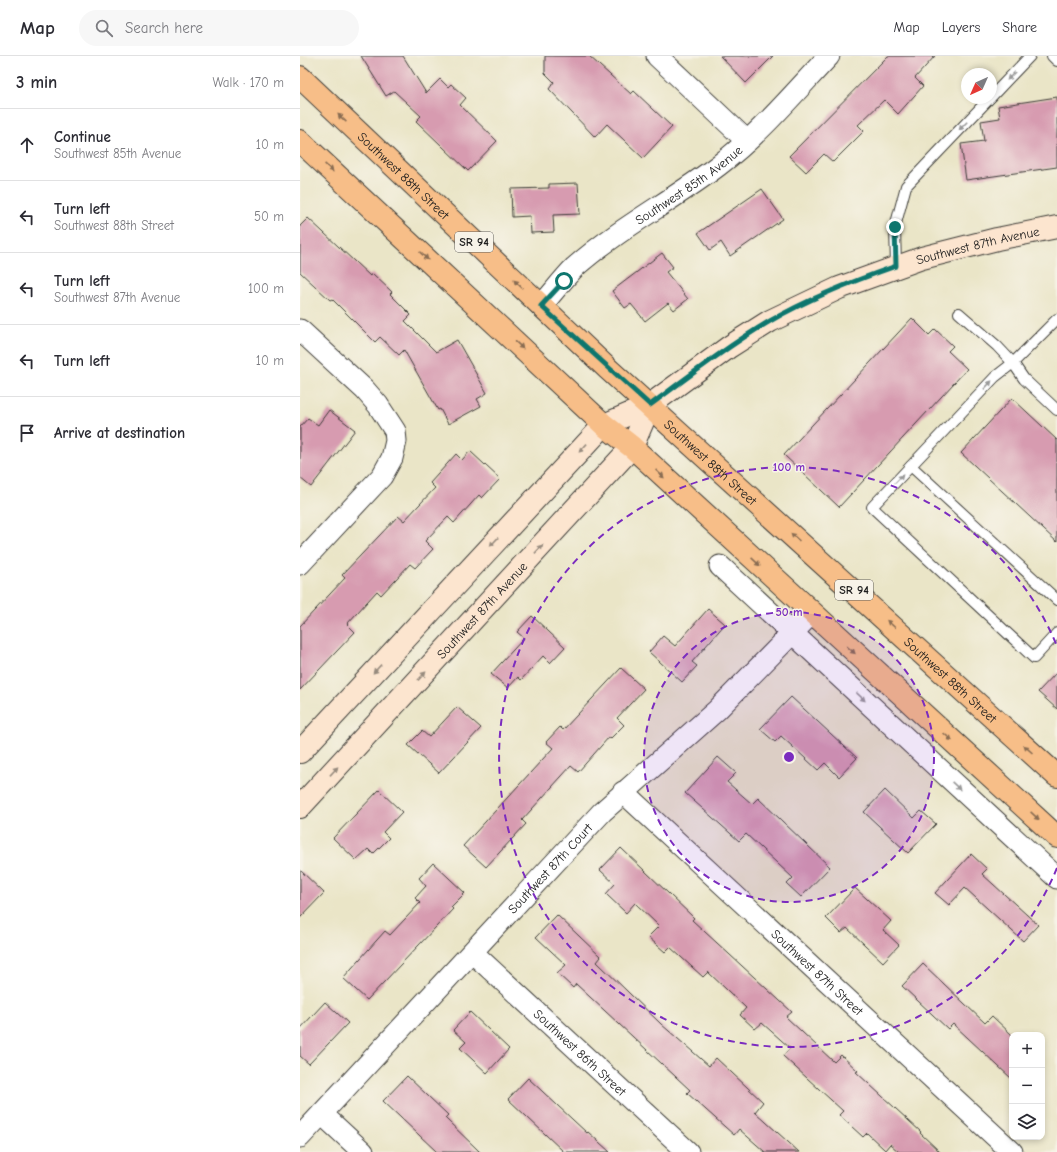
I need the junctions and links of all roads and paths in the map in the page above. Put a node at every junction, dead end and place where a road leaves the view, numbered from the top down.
1 (657, 56) edge
2 (829, 56) edge
3 (1030, 56) edge
4 (1052, 56) edge
5 (1057, 61) edge
6 (300, 78) edge
7 (997, 90) edge
8 (983, 104) edge
9 (300, 141) edge
10 (747, 141) junction
11 (1057, 227) edge
12 (896, 266) junction
13 (541, 306) junction
14 (959, 313) dead end
15 (1057, 318) edge
16 (300, 330) edge
17 (1013, 363) junction
18 (650, 405) junction
19 (1057, 410) edge
20 (604, 425) junction
21 (632, 447) junction
22 (911, 466) junction
23 (300, 564) edge
24 (720, 566) dead end
25 (1057, 600) edge
26 (812, 612) junction
27 (1057, 632) edge
28 (791, 633) junction
29 (300, 752) edge
30 (1057, 776) edge
31 (623, 792) junction
32 (300, 807) edge
33 (1057, 837) edge
34 (1057, 878) edge
35 (472, 953) junction
36 (322, 1114) junction
37 (300, 1137) edge
38 (363, 1152) edge
39 (688, 1152) edge
40 (1012, 1152) edge

1 - 10 street
2 - 10 street, Southwest 85th Avenue
3 -> 7 lane
4 - 5 lane
13 -> 6 main road, Southwest 88th Street / SR 94
8 -> 12 lane
9 -> 20 main road
10 - 13 street, Southwest 85th Avenue
11 - 12 main road, Southwest 87th Avenue
12 - 18 main road, Southwest 87th Avenue
13 - 18 main road, Southwest 88th Street / SR 94
14 - 17 lane
15 - 17 lane
16 - 23 street
17 - 19 lane
22 -> 17 lane
18 - 20 main road, Southwest 87th Avenue
18 - 21 main road, Southwest 87th Avenue
30 -> 18 main road, Southwest 88th Street / SR 94
20 - 21 main road
20 -> 29 main road, Southwest 87th Avenue
21 -> 26 main road
32 -> 21 main road, Southwest 87th Avenue
22 - 25 lane
27 -> 22 lane
24 - 28 street
26 - 28 street, Southwest 87th Court
26 -> 33 main road
28 - 31 street, Southwest 87th Court
28 -> 34 street
31 - 35 street, Southwest 87th Court
31 - 40 street, Southwest 87th Street
35 - 36 street, Southwest 87th Court
35 - 39 street, Southwest 86th Street
36 - 37 street, Southwest 87th Court
36 - 38 street

